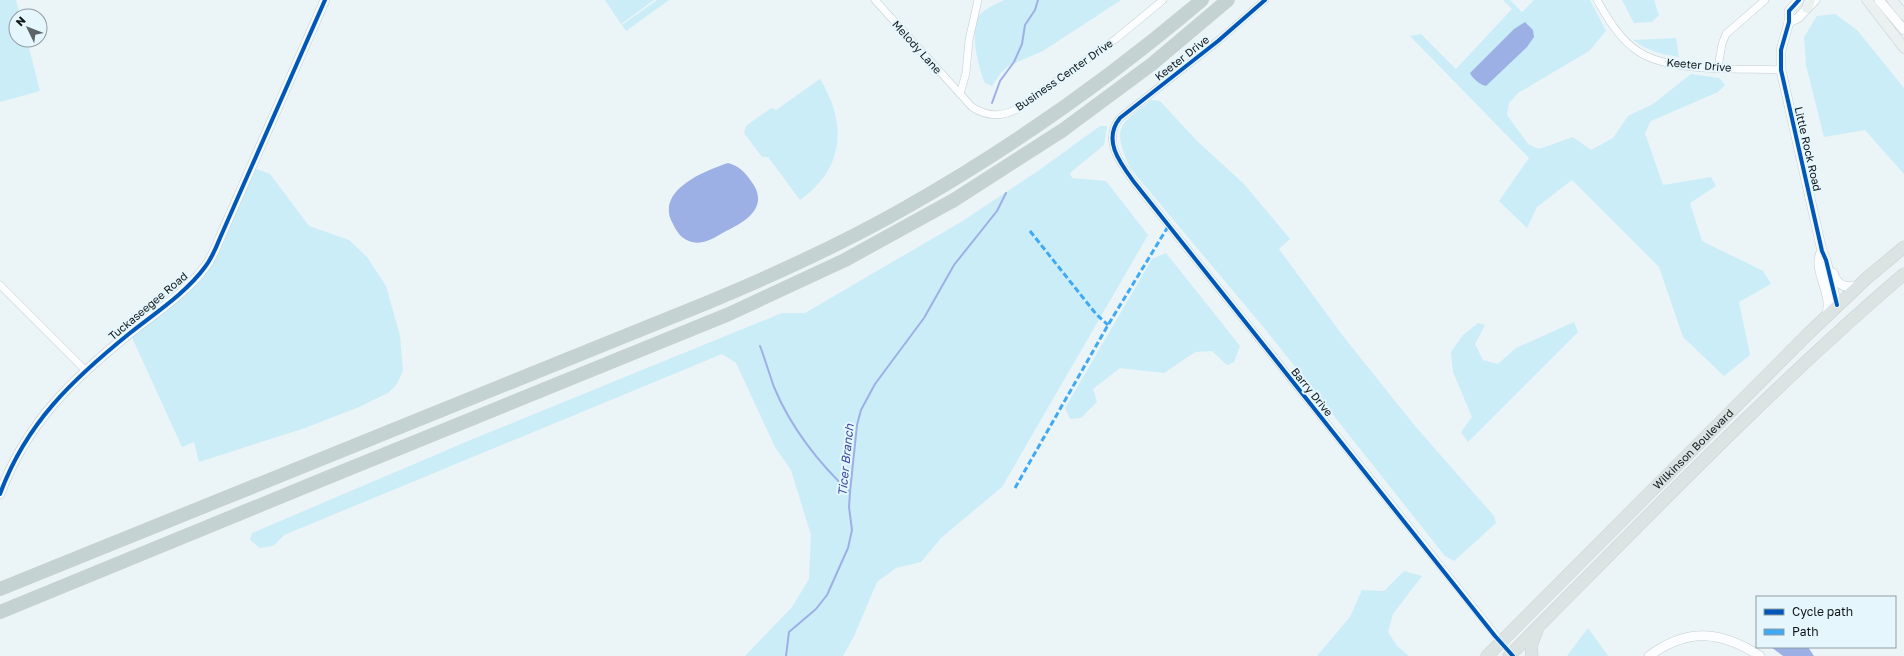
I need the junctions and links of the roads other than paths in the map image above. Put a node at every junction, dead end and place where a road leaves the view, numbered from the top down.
1 (325, 0) edge
2 (875, 0) edge
3 (978, 0) edge
4 (1163, 0) edge
5 (1202, 0) edge
6 (1228, 0) edge
7 (1265, 0) edge
8 (1597, 0) edge
9 (1765, 0) edge
10 (1815, 0) edge
11 (1867, 0) edge
12 (1878, 0) edge
13 (1892, 0) edge
14 (1797, 1) edge
15 (1809, 4) edge
16 (1904, 15) edge
17 (1788, 22) junction
18 (1904, 30) edge
19 (1904, 48) edge
20 (1718, 68) junction
21 (1781, 70) junction
22 (960, 94) junction
23 (1113, 131) joint
24 (1904, 247) edge
25 (1822, 252) junction
26 (1826, 261) junction
27 (1904, 274) edge
28 (1863, 282) junction
29 (0, 285) edge
30 (1837, 305) junction
31 (1824, 318) junction
32 (85, 370) junction
33 (1715, 449) junction
34 (0, 494) edge
35 (2, 588) edge
36 (2, 612) edge
37 (1540, 625) junction
38 (1501, 642) junction
39 (1511, 655) edge
40 (1487, 656) edge
41 (1532, 656) edge
42 (1650, 656) edge
43 (1760, 656) edge

1 - 32 street, Tuckaseegee Road
2 - 22 street, Melody Lane
3 - 22 street
4 - 22 street, Business Center Drive
5 - 35 highway
6 - 36 highway
7 - 23 street, Keeter Drive
8 - 20 street, Keeter Drive
9 - 20 street
10 - 15 street
11 - 19 main road
12 - 18 street
13 - 16 main road
14 - 17 street, Little Rock Road
15 - 17 street
17 - 21 street, Little Rock Road
20 - 21 street, Keeter Drive
21 - 25 street, Little Rock Road
23 - 38 street, Barry Drive
24 - 28 main road, Wilkinson Boulevard
25 - 26 street, Little Rock Road
25 - 31 street, Little Rock Road
26 - 28 street
26 - 30 street, Little Rock Road
27 - 33 main road, Wilkinson Boulevard
28 - 30 main road, Wilkinson Boulevard
29 - 32 street
30 - 31 main road, Wilkinson Boulevard
30 - 33 main road
31 - 38 main road, Wilkinson Boulevard
32 - 34 street, Tuckaseegee Road
33 - 37 main road, Wilkinson Boulevard
37 - 39 main road, Wilkinson Boulevard
37 - 41 main road
38 - 39 street, Barry Drive
38 - 40 main road, Wilkinson Boulevard
42 - 43 street

